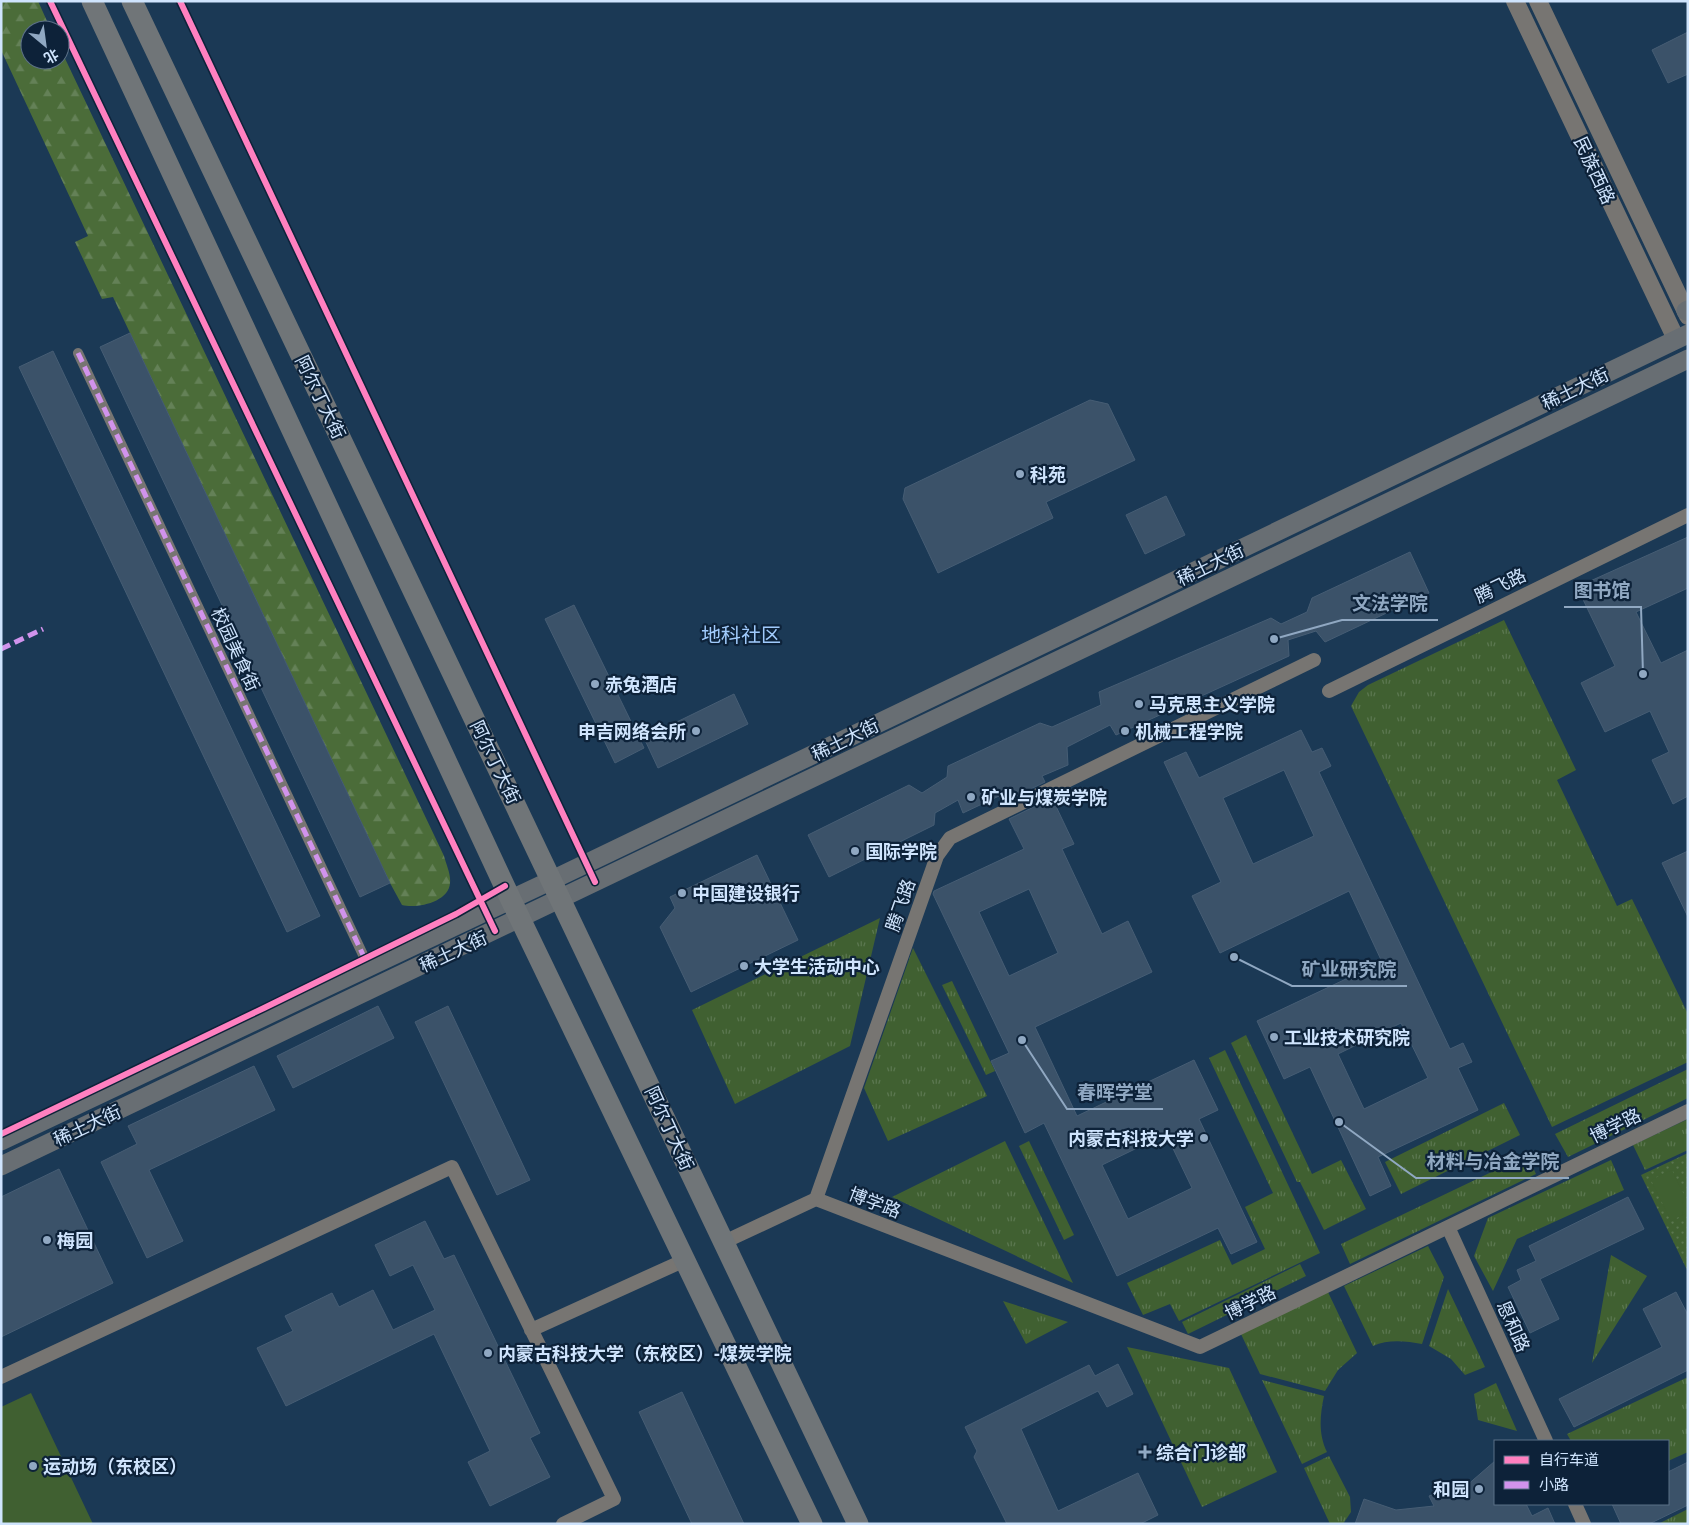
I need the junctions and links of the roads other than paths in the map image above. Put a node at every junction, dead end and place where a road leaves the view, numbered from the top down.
1 (92, 1) edge
2 (132, 1) edge
3 (1515, 1) edge
4 (1538, 1) edge
5 (1687, 312) edge
6 (1684, 341) edge
7 (78, 353) dead end
8 (1688, 358) edge
9 (1688, 515) edge
10 (1314, 660) dead end
11 (1329, 690) dead end
12 (556, 889) junction
13 (516, 909) junction
14 (365, 959) dead end
15 (1688, 1111) edge
16 (1, 1141) edge
17 (1, 1166) edge
18 (816, 1199) junction
19 (1448, 1227) junction
20 (724, 1242) junction
21 (685, 1260) junction
22 (531, 1330) junction
23 (1, 1377) edge
24 (1546, 1440) edge
25 (1574, 1505) edge
26 (563, 1524) edge
27 (812, 1524) edge
28 (858, 1524) edge
29 (1584, 1524) edge

1 - 13 main road
2 - 12 main road, 阿尔丁大街
3 - 6 street, 民族西路
4 - 5 street, 民族西路
6 - 12 main road, 稀土大街
7 - 14 street, 校园美食街
8 - 12 main road, 稀土大街
9 - 11 street, 腾飞路
10 - 18 street, 腾飞路
12 - 13 main road, 稀土大街
12 - 20 main road, 阿尔丁大街
13 - 16 main road, 稀土大街
13 - 17 main road, 稀土大街
13 - 21 main road
15 - 19 street, 博学路
18 - 19 street, 博学路
18 - 20 street
19 - 24 street, 恩和路
20 - 28 main road, 阿尔丁大街
21 - 22 street
21 - 27 main road
22 - 23 street
22 - 26 street
25 - 29 street

